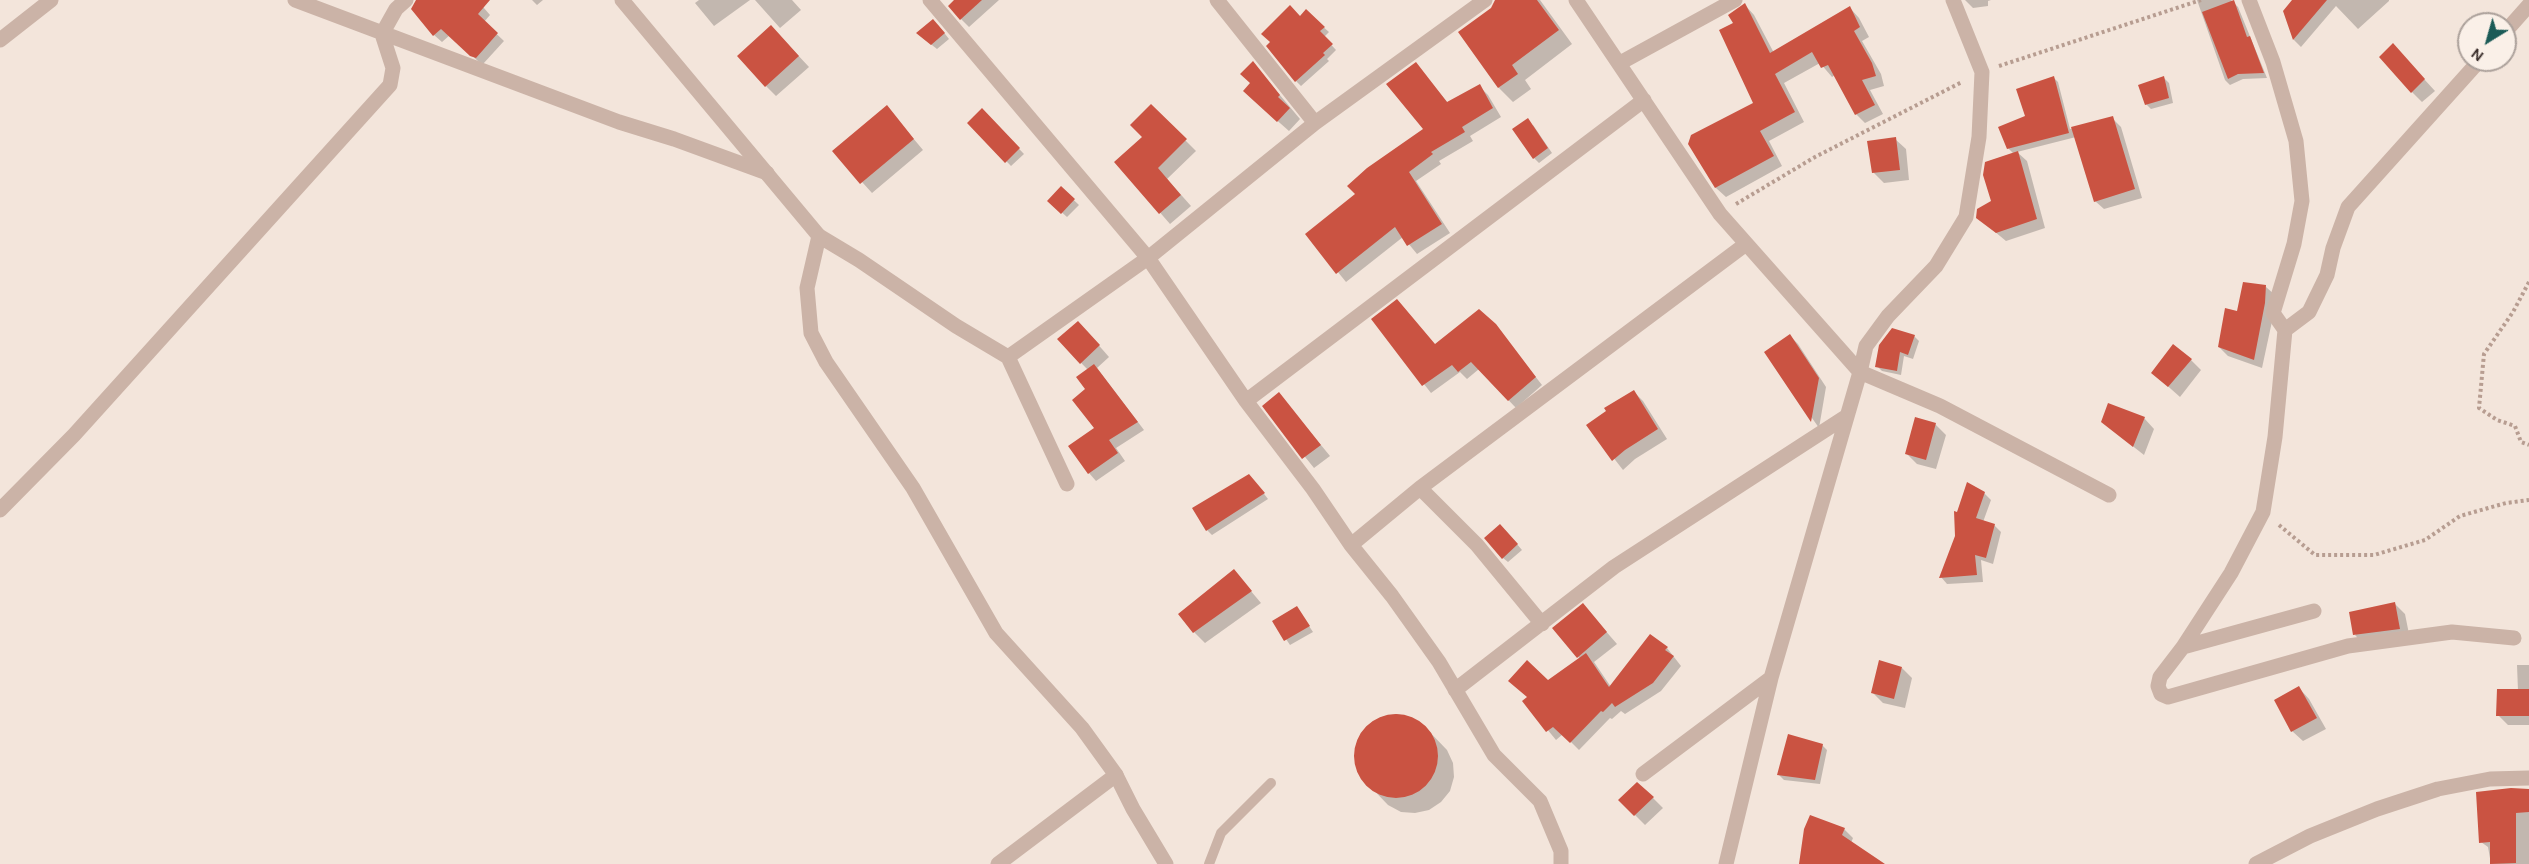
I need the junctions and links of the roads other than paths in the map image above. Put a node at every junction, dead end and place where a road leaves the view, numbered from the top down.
1 (51, 0) edge
2 (295, 0) edge
3 (406, 0) edge
4 (622, 0) edge
5 (930, 0) edge
6 (1218, 0) edge
7 (1485, 0) edge
8 (1576, 0) edge
9 (1735, 0) edge
10 (1953, 0) edge
11 (2249, 0) edge
12 (2529, 5) edge
13 (2517, 18) edge
14 (382, 34) junction
15 (0, 40) edge
16 (1620, 63) junction
17 (2469, 72) edge
18 (1644, 100) junction
19 (1315, 123) junction
20 (767, 173) junction
21 (819, 236) junction
22 (1746, 244) junction
23 (1148, 258) junction
24 (2285, 330) junction
25 (1008, 357) junction
26 (1860, 372) junction
27 (1246, 401) junction
28 (1847, 416) junction
29 (1067, 484) dead end
30 (1420, 488) junction
31 (2109, 495) dead end
32 (0, 510) edge
33 (1351, 545) junction
34 (2314, 611) dead end
35 (1542, 624) junction
36 (2514, 638) dead end
37 (2183, 647) junction
38 (1771, 678) junction
39 (1455, 690) junction
40 (1643, 774) dead end
41 (1116, 775) junction
42 (2529, 778) edge
43 (1271, 783) dead end
44 (998, 864) edge
45 (1166, 864) edge
46 (1209, 864) edge
47 (1561, 864) edge
48 (1726, 864) edge
49 (2256, 864) edge

1 - 15 street
2 - 14 street
3 - 14 street
4 - 20 street
5 - 23 street
6 - 19 street
7 - 19 street
8 - 16 street
9 - 16 street
10 - 26 street
11 - 24 street
12 - 13 street
14 - 20 street
14 - 32 street
16 - 18 street
17 - 24 street
18 - 22 street
18 - 27 street
19 - 23 street
20 - 21 street
21 - 25 street
21 - 41 street
22 - 26 street
22 - 30 street
23 - 25 street
23 - 27 street
24 - 37 street
25 - 29 street
26 - 28 street
26 - 31 street
27 - 33 street
28 - 35 street
28 - 38 street
30 - 33 street
30 - 35 street
33 - 39 street
34 - 37 street
35 - 39 street
36 - 37 street
38 - 40 street
38 - 48 street
39 - 47 street
41 - 44 street
41 - 45 street
42 - 49 street
43 - 46 lane

